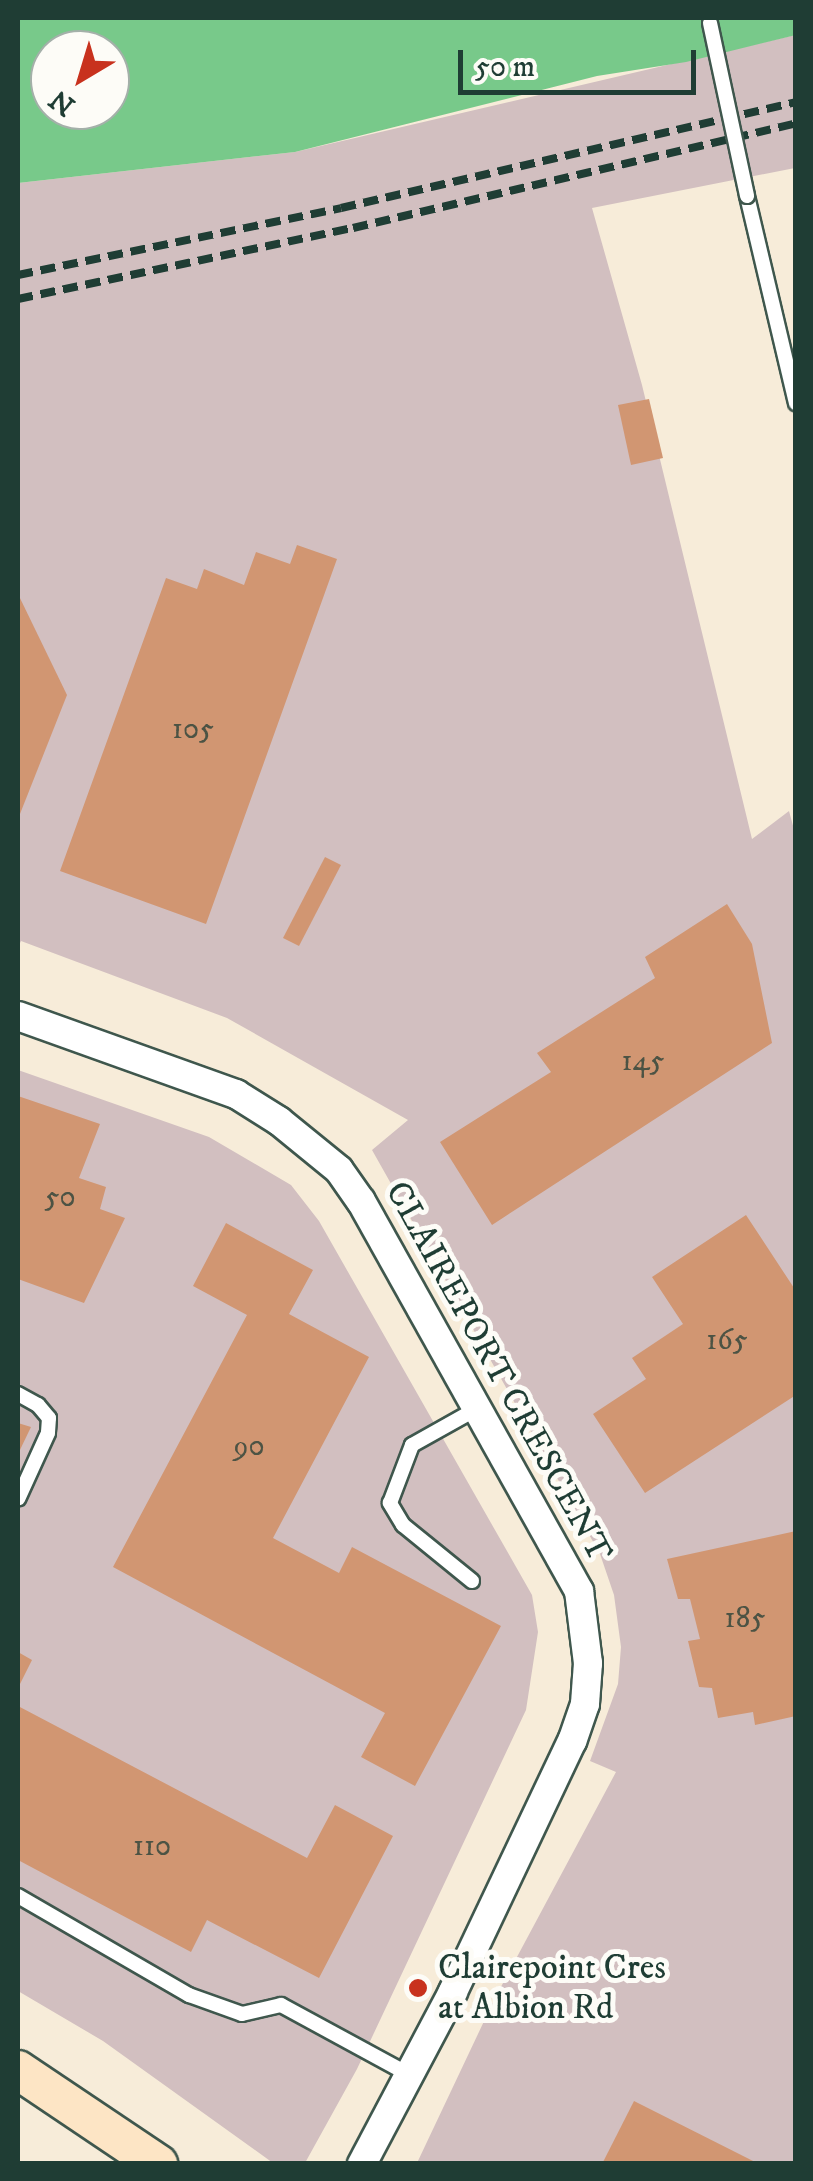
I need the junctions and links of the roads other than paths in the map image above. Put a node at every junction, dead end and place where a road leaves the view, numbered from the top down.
1 (710, 20) edge
2 (796, 403) edge
3 (18, 1016) edge
4 (18, 1394) edge
5 (479, 1408) junction
6 (18, 1499) edge
7 (472, 1581) dead end
8 (18, 1896) edge
9 (18, 2070) edge
10 (411, 2075) junction
11 (158, 2164) edge
12 (362, 2164) edge

1 - 2 lane, bridge
3 - 5 street, CLAIREPORT CRESCENT
4 - 6 lane
5 - 7 lane
5 - 10 street, CLAIREPORT CRESCENT
8 - 10 lane
9 - 11 main road
10 - 12 street, CLAIREPORT CRESCENT

